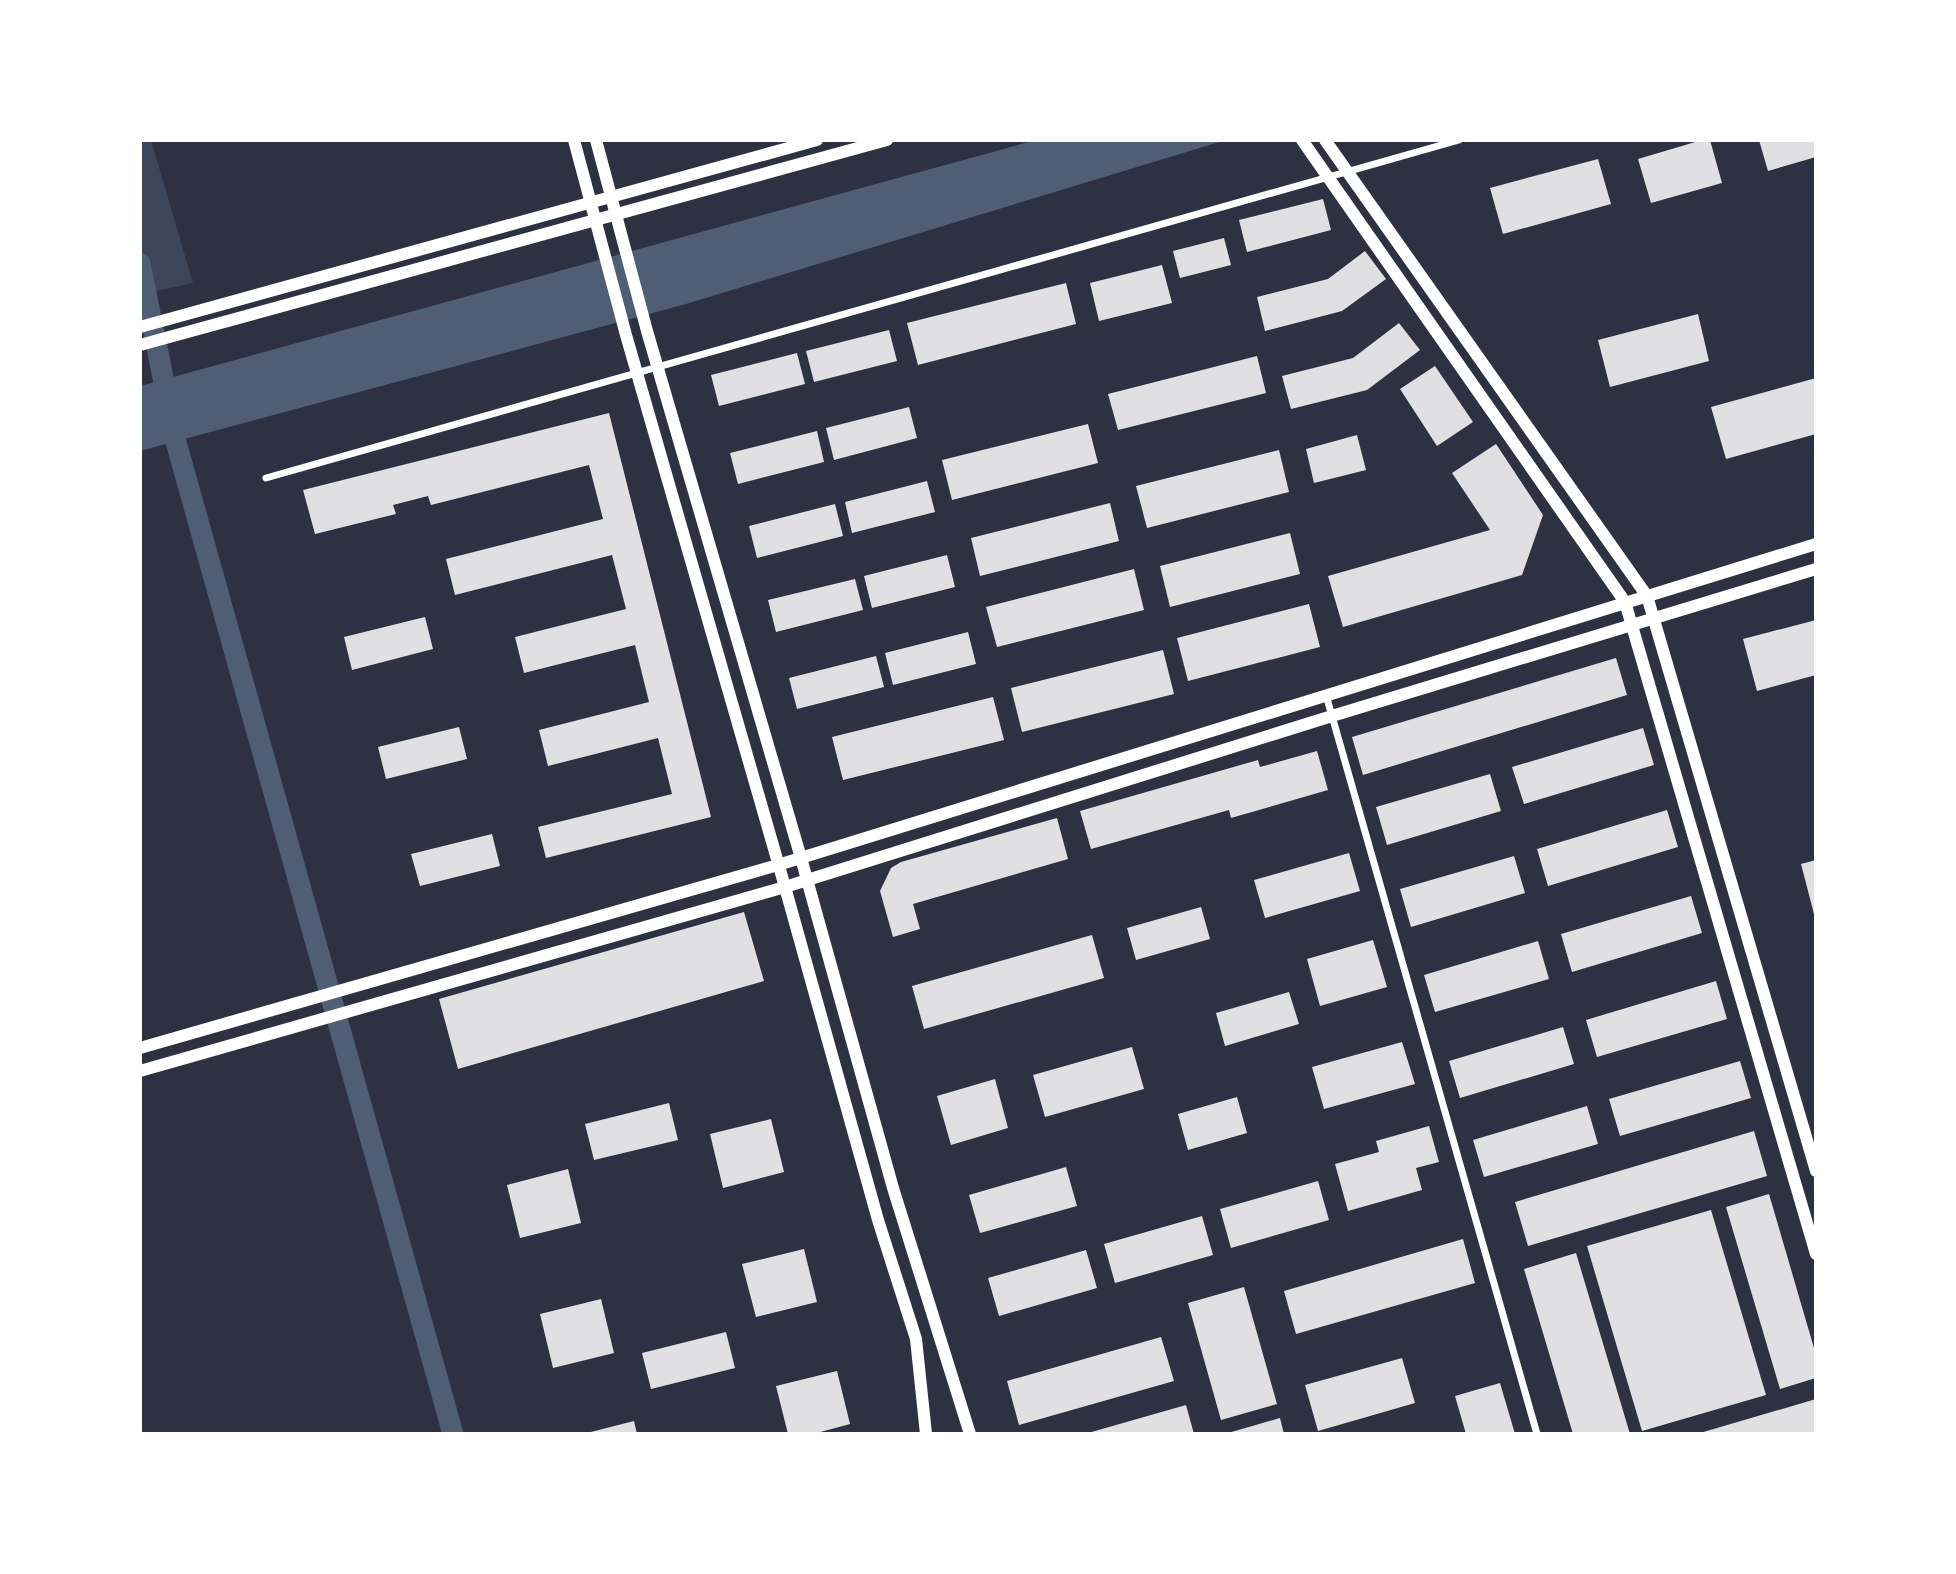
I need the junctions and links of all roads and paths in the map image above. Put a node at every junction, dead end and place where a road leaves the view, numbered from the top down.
1 (574, 140) edge
2 (596, 140) edge
3 (817, 140) edge
4 (887, 140) edge
5 (1302, 140) edge
6 (1325, 140) edge
7 (1459, 140) edge
8 (1348, 173) junction
9 (1329, 178) junction
10 (611, 197) junction
11 (591, 202) junction
12 (616, 215) junction
13 (596, 220) junction
14 (142, 326) edge
15 (144, 344) edge
16 (657, 366) junction
17 (636, 372) junction
18 (266, 478) dead end
19 (1816, 544) edge
20 (1816, 569) edge
21 (1647, 596) junction
22 (1625, 602) junction
23 (1653, 618) junction
24 (1631, 624) junction
25 (1326, 695) junction
26 (1332, 716) junction
27 (801, 858) junction
28 (778, 865) junction
29 (807, 880) junction
30 (785, 887) junction
31 (140, 1048) edge
32 (140, 1071) edge
33 (1816, 1171) edge
34 (1816, 1254) edge
35 (926, 1434) edge
36 (970, 1434) edge
37 (1537, 1434) edge

1 - 11 street
2 - 10 street
3 - 10 street
4 - 12 street
5 - 9 street
6 - 8 street
7 - 8 street
8 - 9 street
8 - 21 street
9 - 16 street
9 - 22 street
10 - 11 street
10 - 12 street
11 - 13 street
11 - 14 street
12 - 13 street
12 - 16 street
13 - 15 street
13 - 17 street
16 - 17 street
16 - 27 street
17 - 18 street
17 - 28 street
19 - 21 street
20 - 23 street
21 - 22 street
21 - 23 street
22 - 24 street
22 - 25 street
23 - 24 street
23 - 33 street
24 - 26 street
24 - 34 street
25 - 26 street
25 - 27 street
26 - 29 street
26 - 37 street
27 - 28 street
27 - 29 street
28 - 30 street
28 - 31 street
29 - 30 street
29 - 36 street
30 - 32 street
30 - 35 street

